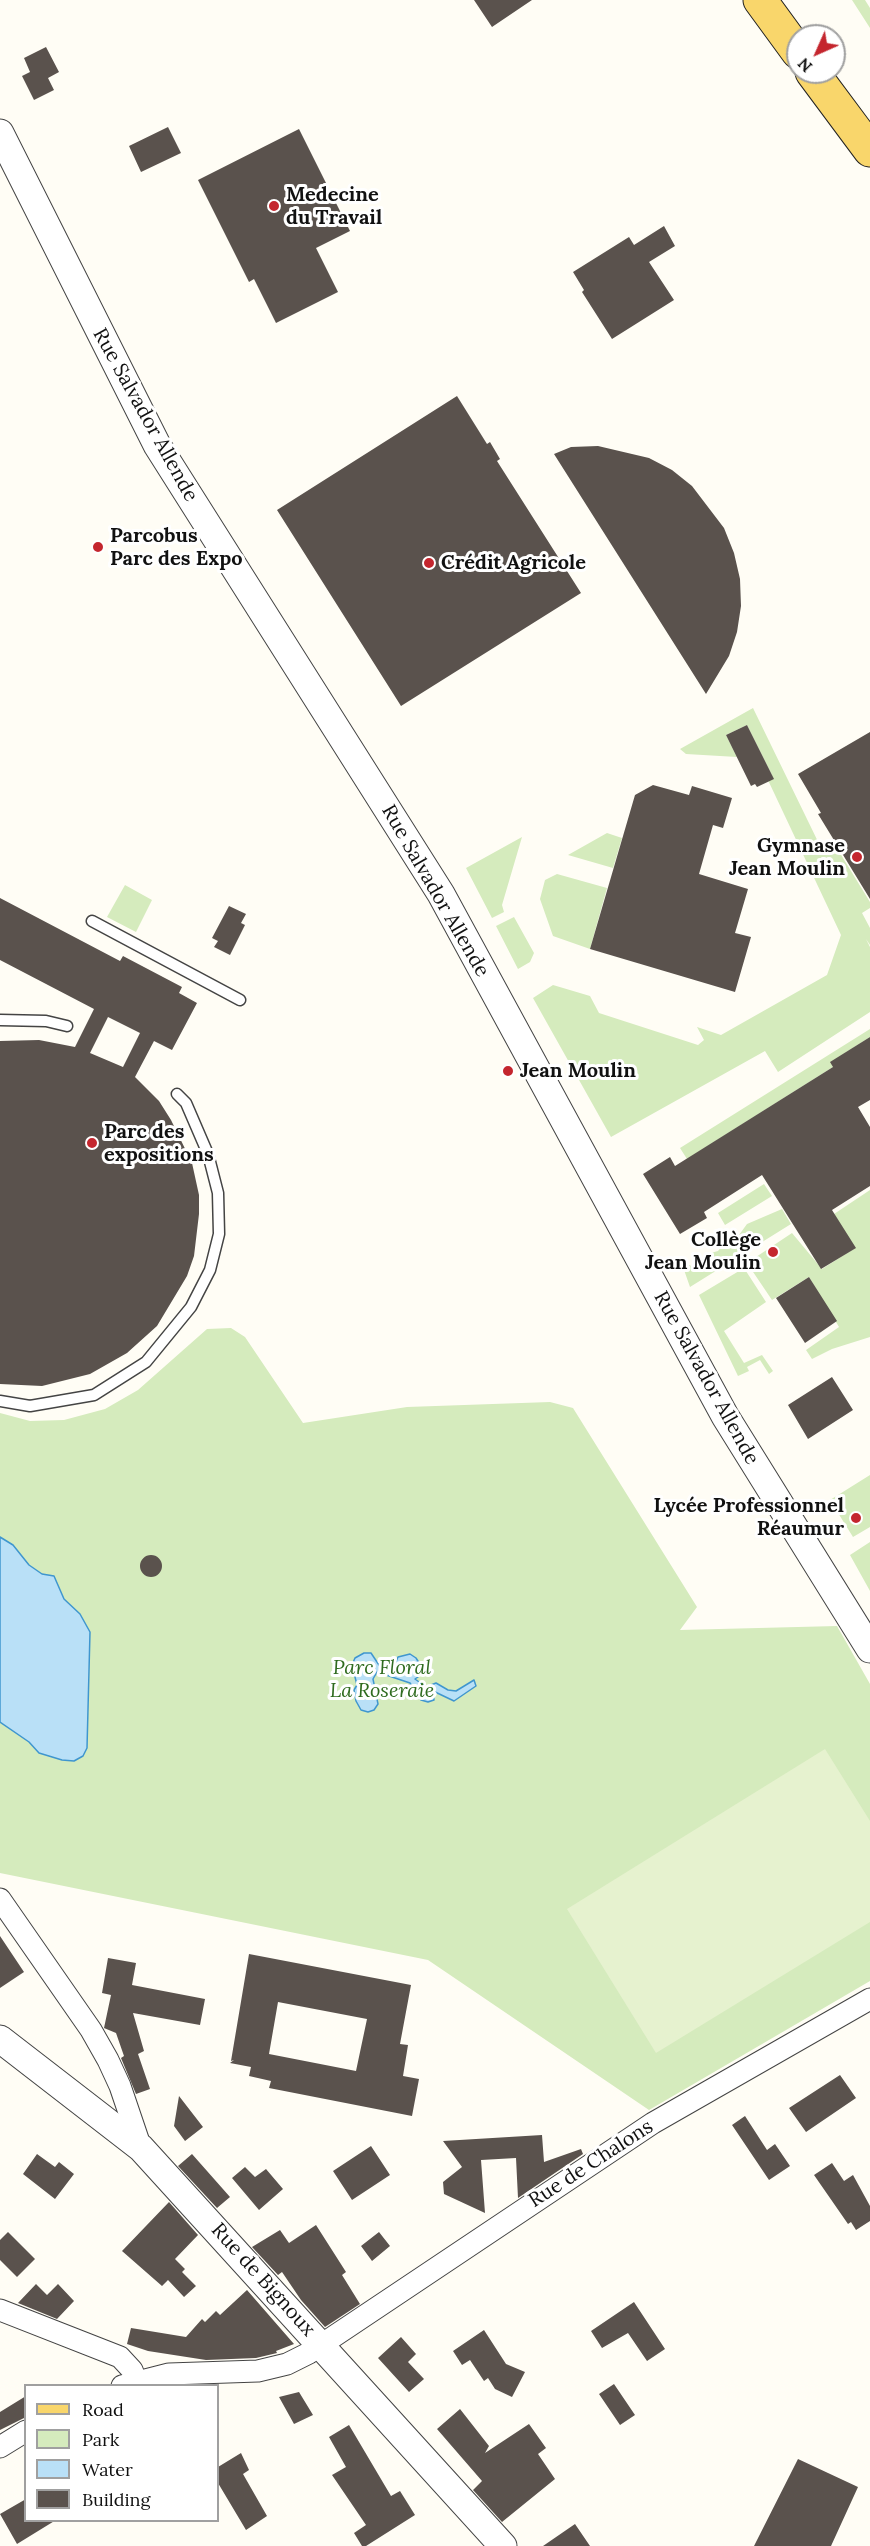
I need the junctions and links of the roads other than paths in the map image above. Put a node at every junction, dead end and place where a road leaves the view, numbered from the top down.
1 (760, 0) edge
2 (779, 0) edge
3 (797, 24) edge
4 (786, 36) edge
5 (822, 84) edge
6 (841, 84) edge
7 (870, 123) edge
8 (0, 133) edge
9 (870, 150) edge
10 (92, 921) dead end
11 (240, 1000) dead end
12 (0, 1020) edge
13 (67, 1026) dead end
14 (177, 1094) dead end
15 (0, 1401) edge
16 (870, 1649) edge
17 (0, 1899) edge
18 (870, 1999) edge
19 (0, 2039) edge
20 (141, 2148) junction
21 (0, 2310) edge
22 (322, 2346) junction
23 (129, 2383) edge
24 (24, 2432) edge
25 (0, 2447) edge
26 (503, 2546) edge

1 - 4 main road
2 - 3 main road
5 - 9 main road
6 - 7 main road
8 - 16 street, Rue Salvador Allende
10 - 11 lane
12 - 13 lane
14 - 15 lane
17 - 20 street
18 - 22 street, Rue de Chalons
19 - 20 street, Rue de Bignoux
20 - 22 street, Rue de Bignoux
21 - 23 street
22 - 23 street, Rue de Chalons
22 - 26 street, Rue de Bignoux
24 - 25 street

